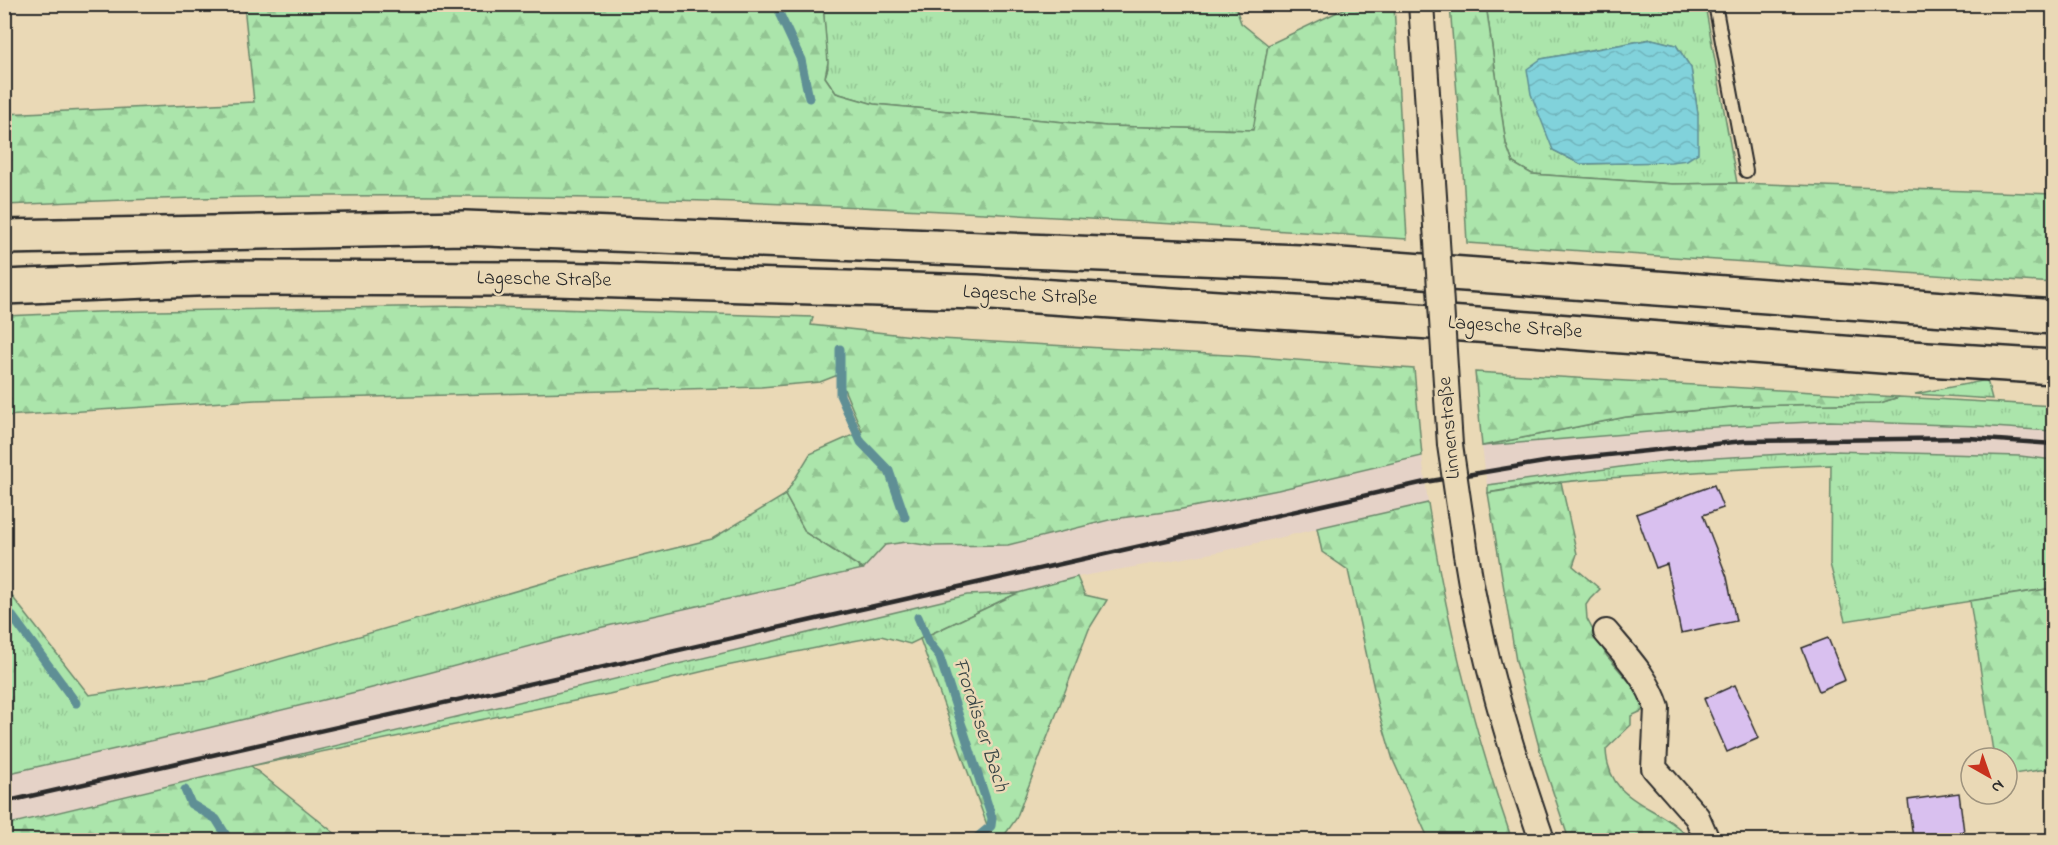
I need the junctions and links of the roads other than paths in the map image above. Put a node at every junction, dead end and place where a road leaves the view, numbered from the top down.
1 (1421, 4) edge
2 (1715, 4) edge
3 (1746, 171) dead end
4 (4, 237) edge
5 (4, 287) edge
6 (2054, 317) edge
7 (2054, 367) edge
8 (1606, 632) dead end
9 (1542, 840) edge
10 (1707, 840) edge

1 - 9 street, Linnenstraße, bridge
2 - 3 lane
4 - 6 highway
5 - 7 highway, Lagesche Straße
8 - 10 street

